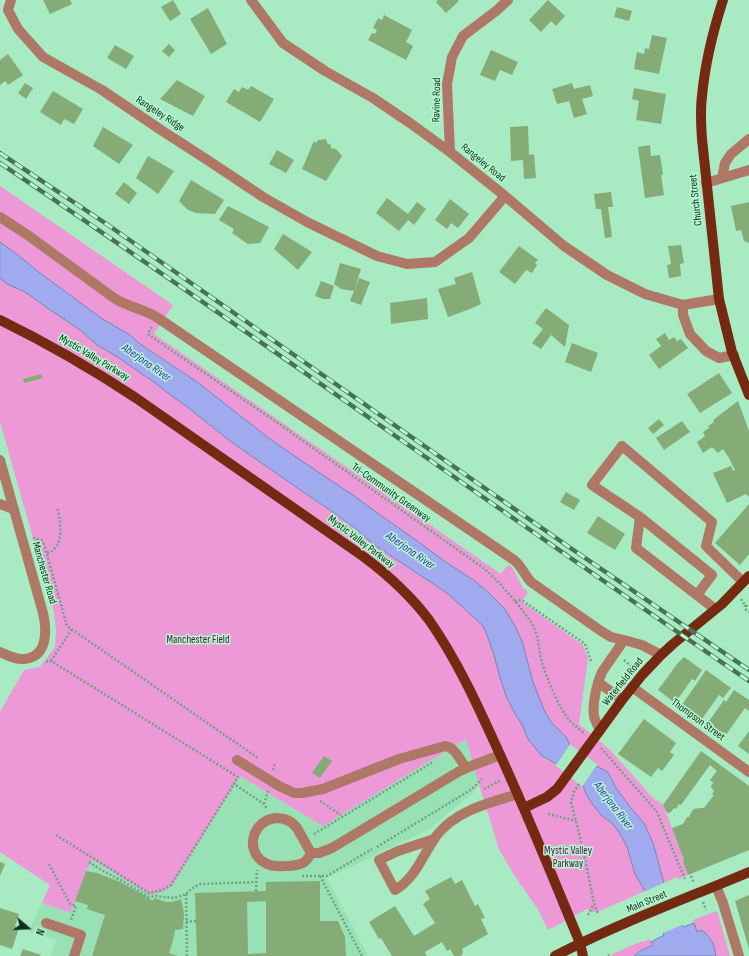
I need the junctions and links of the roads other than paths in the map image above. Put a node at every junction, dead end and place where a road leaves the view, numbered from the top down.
1 (11, 0) edge
2 (252, 0) edge
3 (508, 0) edge
4 (723, 0) edge
5 (749, 139) edge
6 (450, 152) junction
7 (749, 170) edge
8 (722, 178) junction
9 (706, 183) junction
10 (505, 196) junction
11 (0, 217) edge
12 (719, 299) junction
13 (683, 304) junction
14 (0, 320) edge
15 (734, 356) junction
16 (749, 395) edge
17 (0, 460) edge
18 (0, 504) edge
19 (13, 509) junction
20 (640, 517) junction
21 (746, 579) edge
22 (697, 595) junction
23 (715, 609) junction
24 (624, 640) junction
25 (0, 652) edge
26 (661, 655) junction
27 (598, 682) junction
28 (632, 687) junction
29 (622, 700) junction
30 (600, 730) junction
31 (500, 755) junction
32 (237, 760) dead end
33 (466, 768) junction
34 (749, 772) edge
35 (518, 794) junction
36 (524, 808) junction
37 (434, 839) junction
38 (311, 853) junction
39 (749, 872) edge
40 (716, 886) junction
41 (46, 923) dead end
42 (580, 944) junction
43 (74, 956) edge
44 (555, 956) edge
45 (583, 956) edge
46 (739, 956) edge

1 - 10 street, Rangeley Ridge
2 - 6 street, Rangeley Road
3 - 6 street, Ravine Road
4 - 9 main road, Church Street
5 - 8 street
6 - 10 street, Rangeley Road
7 - 8 street
8 - 9 street
9 - 12 main road, Church Street
10 - 13 street, Rangeley Road
11 - 24 street
12 - 13 street, Rangeley Road
12 - 15 main road, Church Street
13 - 15 street
14 - 31 main road, Mystic Valley Parkway
15 - 16 main road, Church Street
17 - 19 street, Manchester Road
18 - 19 street
19 - 25 street, Manchester Road
20 - 21 street
20 - 22 street
20 - 22 street
21 - 23 main road, Waterfield Road
22 - 23 street
23 - 26 main road, Waterfield Road
24 - 26 street
24 - 27 street
26 - 28 main road, Waterfield Road
27 - 29 street
27 - 30 street
28 - 29 main road, Waterfield Road
28 - 34 street, Thompson Street
29 - 30 main road, Waterfield Road
30 - 36 main road, Waterfield Road
31 - 33 street
31 - 35 main road, Mystic Valley Parkway
32 - 33 street
33 - 38 street
35 - 36 main road, Mystic Valley Parkway
35 - 37 street
36 - 42 main road, Mystic Valley Parkway
37 - 37 street
38 - 38 street
39 - 40 main road, Main Street
40 - 42 main road, Main Street
40 - 46 street
41 - 43 street
42 - 44 main road, Main Street
42 - 45 main road, Mystic Valley Parkway

